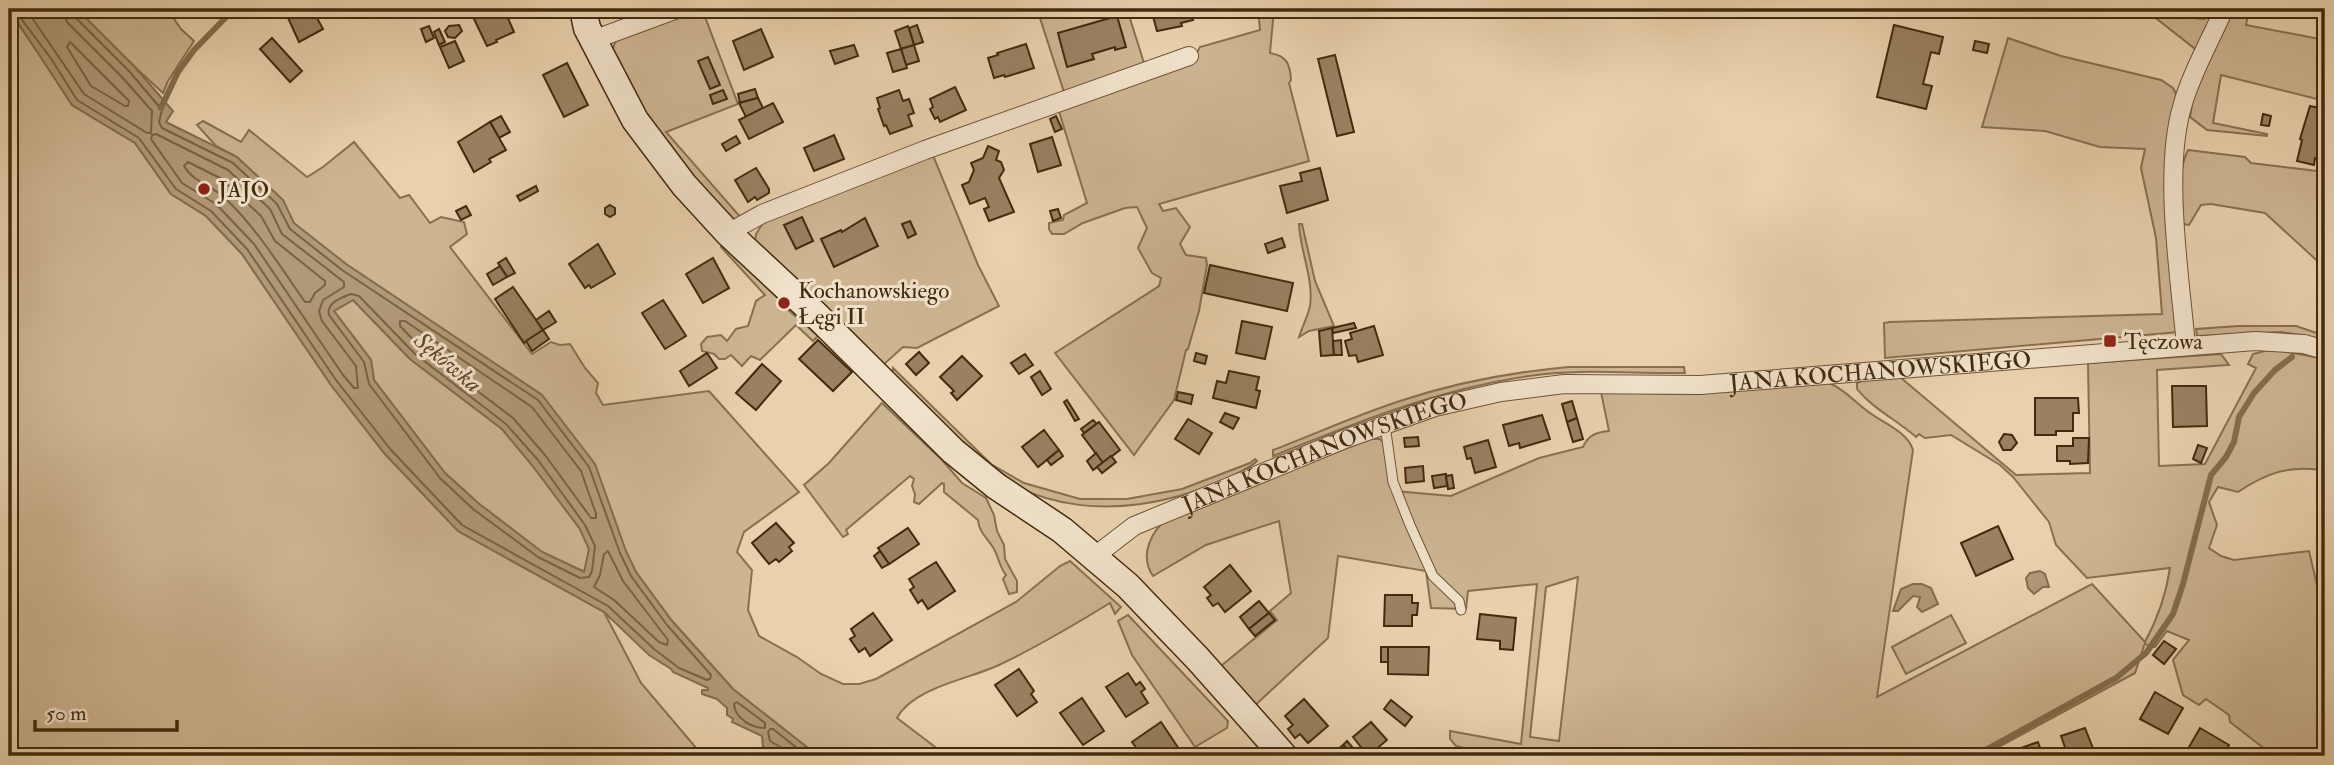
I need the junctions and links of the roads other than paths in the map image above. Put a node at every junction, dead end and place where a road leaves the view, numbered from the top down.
1 (583, 9) edge
2 (677, 9) edge
3 (2224, 9) edge
4 (593, 40) junction
5 (1189, 56) dead end
6 (728, 233) junction
7 (2186, 346) junction
8 (2325, 351) edge
9 (1385, 425) junction
10 (1095, 556) junction
11 (1461, 610) dead end
12 (1284, 756) edge

1 - 4 street
2 - 4 street
3 - 7 street
4 - 6 street
5 - 6 street
6 - 10 street
7 - 8 street, JANA KOCHANOWSKIEGO
7 - 9 street, JANA KOCHANOWSKIEGO
9 - 10 street, JANA KOCHANOWSKIEGO
9 - 11 lane
10 - 12 street

